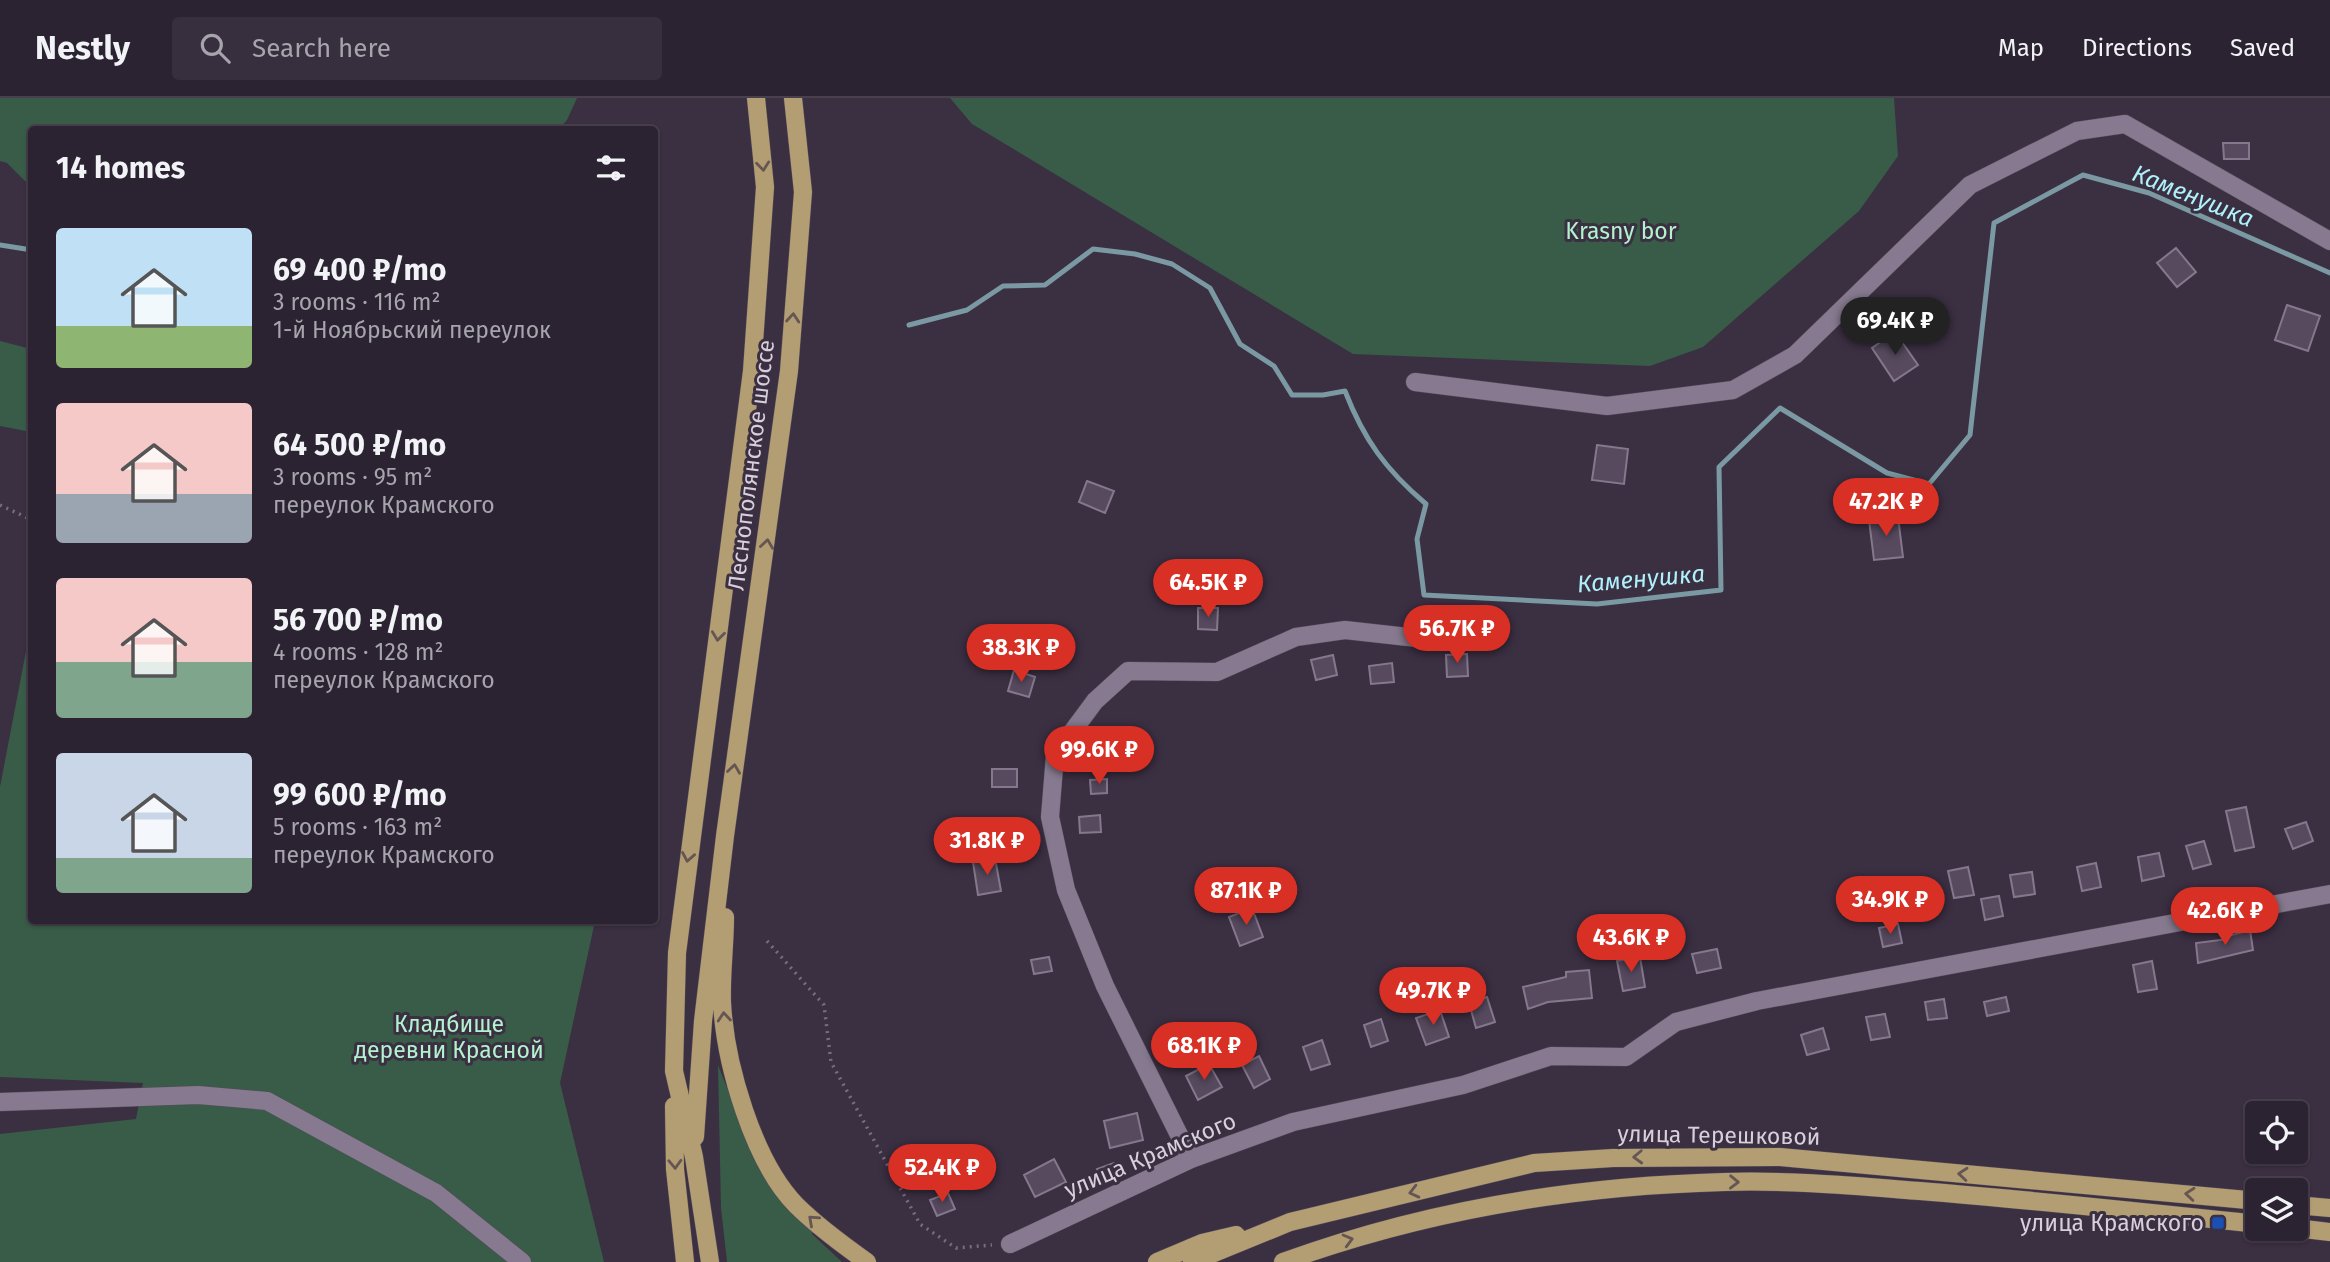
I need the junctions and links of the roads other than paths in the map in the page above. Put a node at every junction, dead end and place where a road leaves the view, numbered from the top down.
1 (756, 98) edge
2 (793, 98) edge
3 (2330, 241) edge
4 (1415, 382) dead end
5 (1426, 639) dead end
6 (725, 836) junction
7 (2330, 894) edge
8 (674, 1071) junction
9 (0, 1101) edge
10 (694, 1157) junction
11 (1191, 1159) junction
12 (2245, 1200) edge
13 (2308, 1206) edge
14 (2330, 1208) edge
15 (1290, 1222) junction
16 (2245, 1223) edge
17 (2308, 1229) edge
18 (2330, 1232) edge
19 (1010, 1244) road end
20 (522, 1262) edge
21 (685, 1262) edge
22 (710, 1262) edge
23 (867, 1262) edge
24 (1157, 1262) edge
25 (1192, 1262) edge
26 (1283, 1262) edge

1 -> 8 main road, Леснополянское шоссе
6 -> 2 main road, Леснополянское шоссе
3 - 4 street
5 - 11 street
6 - 10 main road
23 -> 6 main road
7 - 11 street, улица Крамского
8 - 10 main road
8 -> 21 main road
9 - 20 street
10 - 22 main road
11 - 19 street, улица Крамского
12 -> 15 main road, улица Терешковой
13 - 14 main road
15 - 24 main road
15 - 25 main road, улица Терешковой
26 -> 16 main road, улица Терешковой
17 - 18 main road

